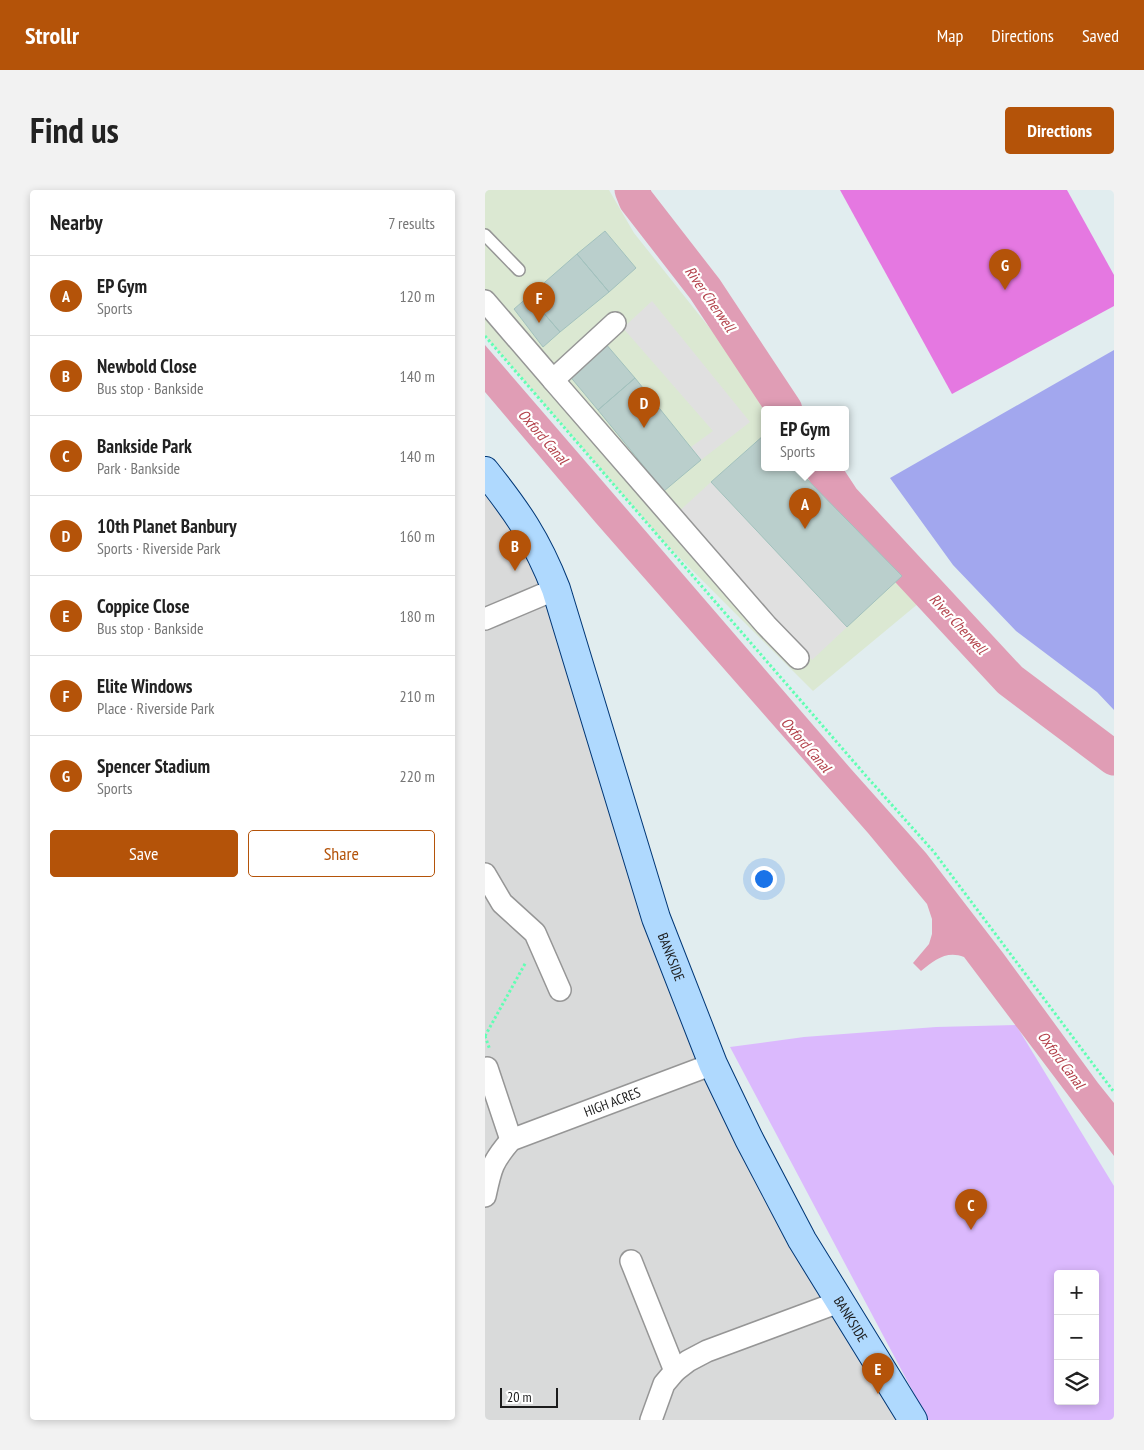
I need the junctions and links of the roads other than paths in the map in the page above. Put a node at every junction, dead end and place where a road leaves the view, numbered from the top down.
1 (485, 235) edge
2 (519, 270) dead end
3 (485, 301) edge
4 (615, 324) dead end
5 (553, 380) junction
6 (485, 471) edge
7 (556, 589) junction
8 (485, 619) edge
9 (797, 658) dead end
10 (485, 874) edge
11 (560, 990) dead end
12 (713, 1064) junction
13 (487, 1068) dead end
14 (511, 1140) junction
15 (485, 1196) edge
16 (631, 1261) dead end
17 (839, 1302) junction
18 (675, 1371) junction
19 (651, 1420) edge
20 (913, 1420) edge

1 - 2 lane
3 - 5 street
4 - 5 street
5 - 9 street
6 - 7 street, BANKSIDE
7 - 8 street
7 - 12 street, BANKSIDE
10 - 11 street
12 - 14 street, HIGH ACRES
12 - 17 street, BANKSIDE
13 - 14 street
14 - 15 street
16 - 18 street
17 - 18 street
17 - 20 street, BANKSIDE
18 - 19 street

